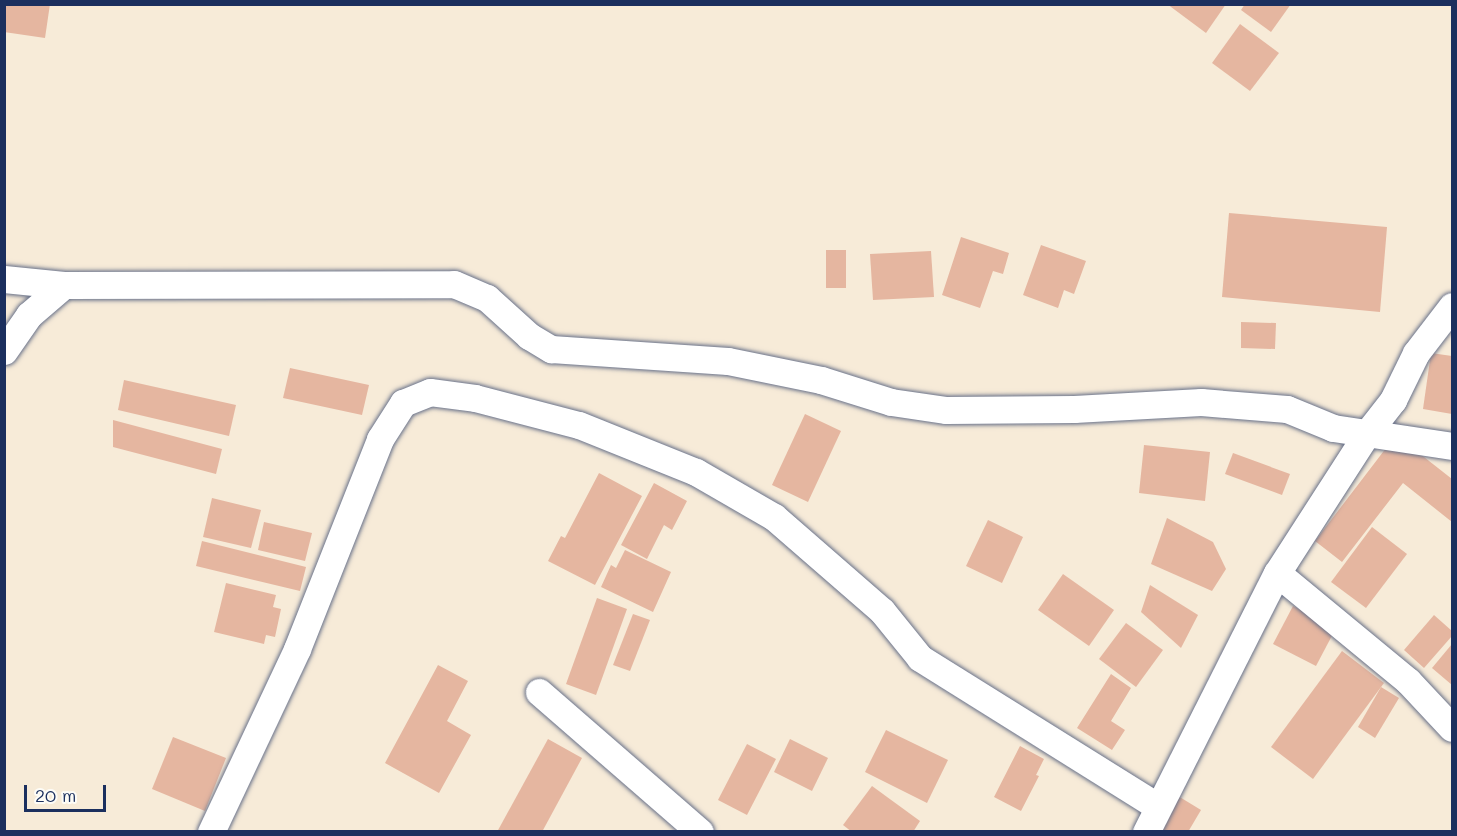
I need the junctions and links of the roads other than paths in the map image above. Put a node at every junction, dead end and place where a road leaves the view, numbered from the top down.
1 (4, 279) edge
2 (64, 285) junction
3 (1452, 306) edge
4 (4, 351) edge
5 (1368, 432) junction
6 (1452, 446) edge
7 (1276, 573) junction
8 (539, 692) dead end
9 (1452, 728) edge
10 (1157, 806) junction
11 (211, 831) edge
12 (700, 831) edge
13 (1146, 831) edge

1 - 2 street
2 - 4 street
2 - 5 street
3 - 5 street
5 - 6 street
5 - 7 street
7 - 9 street
7 - 10 street
8 - 12 street
10 - 11 street
10 - 13 street

